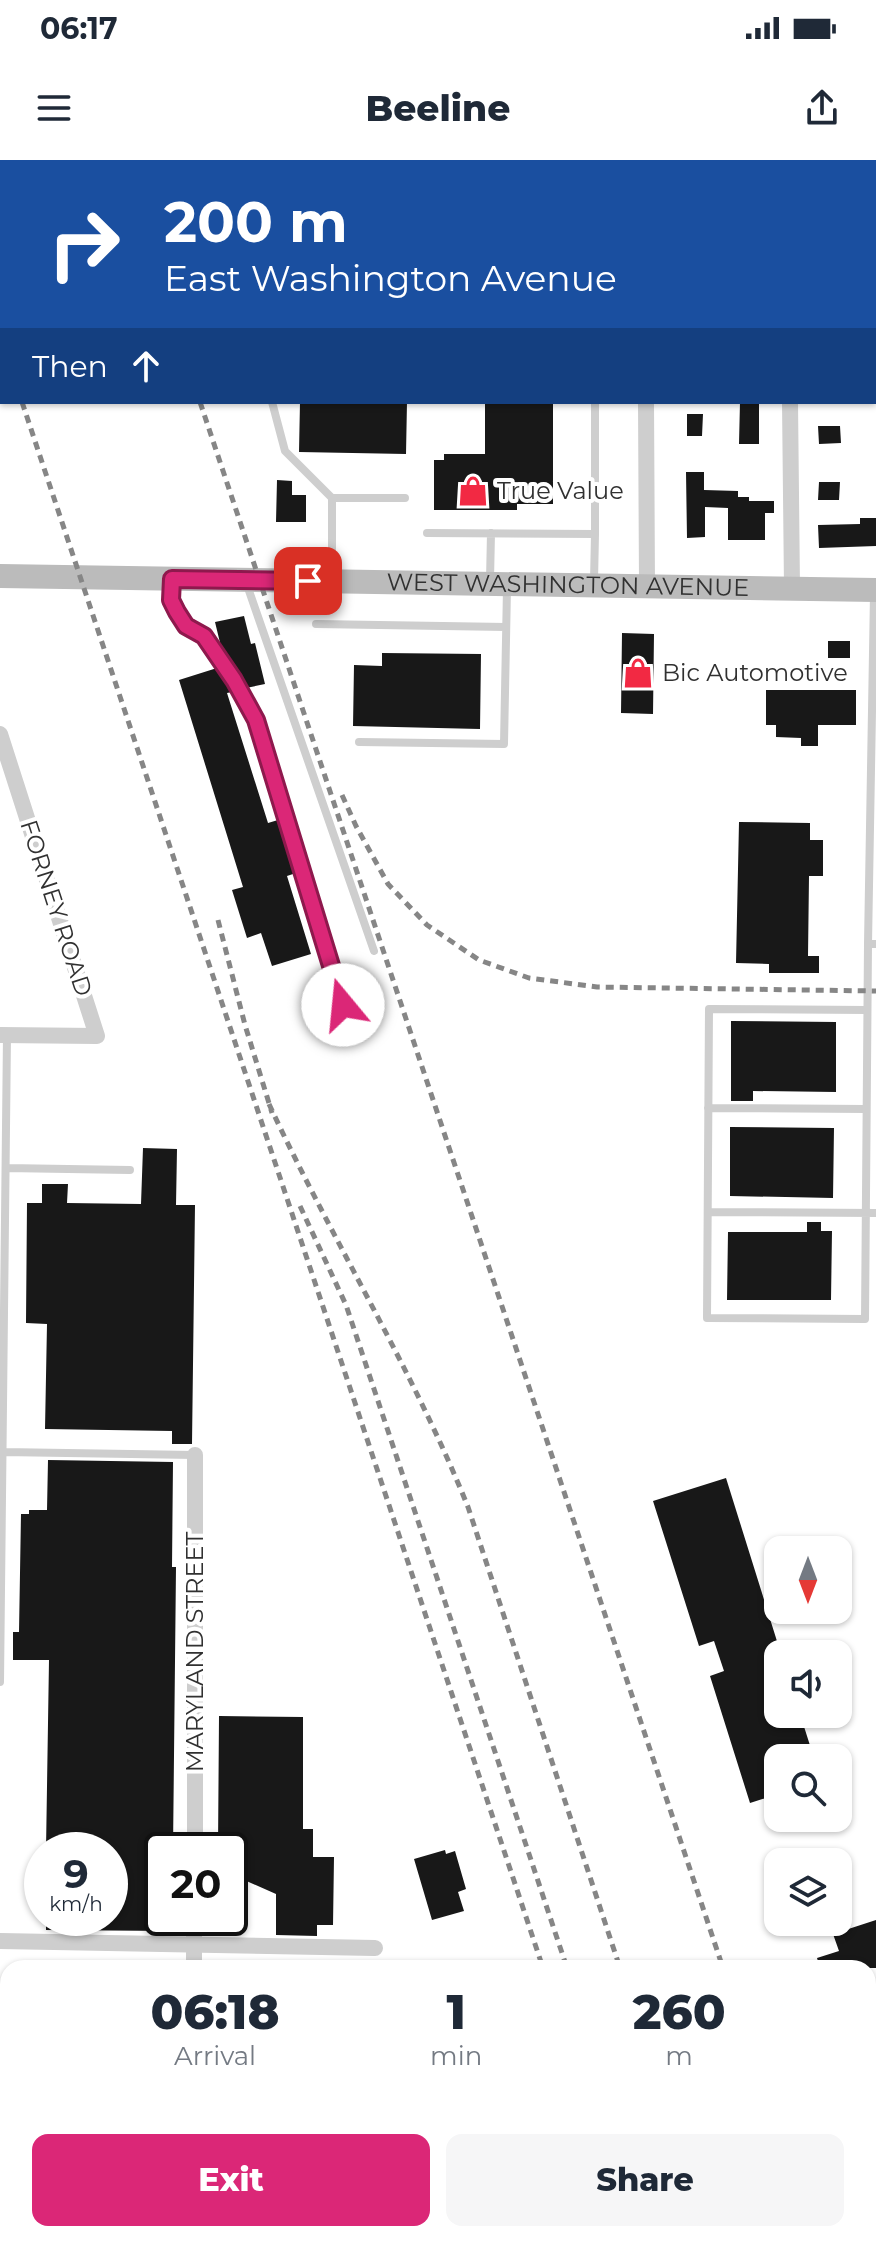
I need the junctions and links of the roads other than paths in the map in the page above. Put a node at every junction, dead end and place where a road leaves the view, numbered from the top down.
1 (273, 404) edge
2 (595, 404) edge
3 (646, 404) edge
4 (790, 404) edge
5 (332, 498) junction
6 (405, 498) dead end
7 (427, 533) dead end
8 (491, 533) junction
9 (595, 534) junction
10 (0, 576) edge
11 (172, 579) junction
12 (252, 580) junction
13 (332, 582) junction
14 (498, 583) junction
15 (594, 584) junction
16 (647, 585) junction
17 (792, 587) junction
18 (875, 590) edge
19 (316, 624) dead end
20 (506, 627) junction
21 (0, 734) edge
22 (359, 742) dead end
23 (872, 944) edge
24 (374, 951) dead end
25 (343, 1005) dead end
26 (867, 1010) junction
27 (4, 1035) edge
28 (871, 1097) edge
29 (708, 1108) junction
30 (866, 1109) junction
31 (6, 1168) junction
32 (130, 1170) dead end
33 (708, 1212) junction
34 (866, 1213) junction
35 (876, 1213) edge
36 (865, 1319) junction
37 (876, 1319) edge
38 (3, 1452) junction
39 (195, 1455) joint
40 (0, 1682) edge
41 (195, 1832) edge
42 (194, 1936) edge
43 (0, 1941) edge
44 (194, 1946) junction
45 (375, 1948) dead end
46 (194, 1960) edge

1 - 5 lane
2 - 9 lane
3 - 16 street
4 - 17 street
5 - 6 lane
5 - 13 lane
7 - 8 lane
8 - 9 lane
8 - 14 lane
9 - 15 lane
10 - 11 main road, WEST WASHINGTON AVENUE
11 - 12 main road, WEST WASHINGTON AVENUE
11 - 25 lane
12 - 13 main road, WEST WASHINGTON AVENUE
12 - 24 lane
13 - 14 main road, WEST WASHINGTON AVENUE
14 - 15 main road, WEST WASHINGTON AVENUE
14 - 20 lane
15 - 16 main road, WEST WASHINGTON AVENUE
16 - 17 main road, WEST WASHINGTON AVENUE
17 - 18 main road, WEST WASHINGTON AVENUE
18 - 23 lane
19 - 20 lane
20 - 22 lane
21 - 27 street, FORNEY ROAD
23 - 26 lane
26 - 28 lane
26 - 29 lane
27 - 31 lane
28 - 30 lane
29 - 30 lane
29 - 33 lane
30 - 34 lane
31 - 32 lane
31 - 38 lane
33 - 34 lane
33 - 36 lane
34 - 35 lane
34 - 36 lane
36 - 37 lane
38 - 39 lane
38 - 40 lane
39 - 41 street, MARYLAND STREET
42 - 44 street
43 - 44 street
44 - 45 street
44 - 46 street

